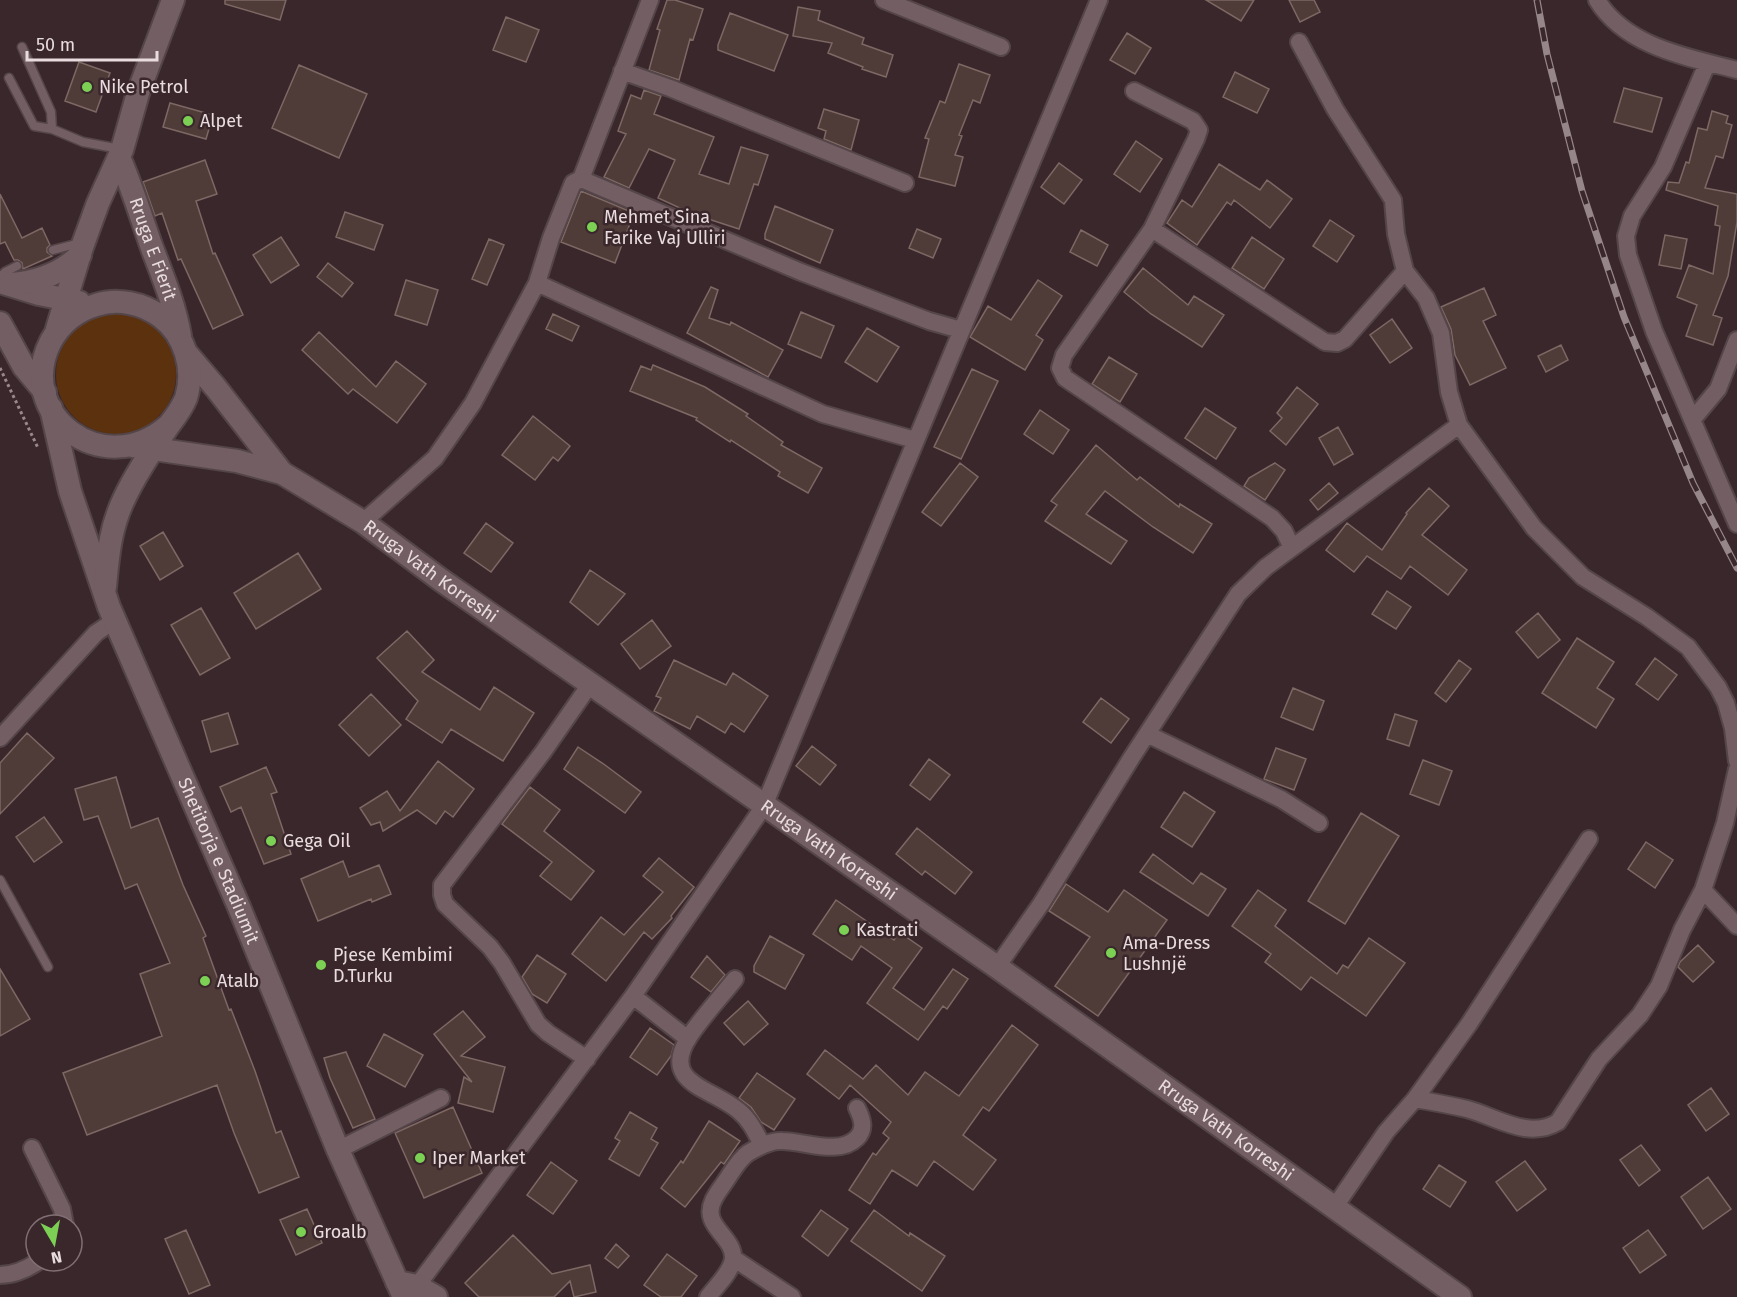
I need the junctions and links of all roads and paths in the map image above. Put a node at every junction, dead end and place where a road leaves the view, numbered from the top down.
1 (173, 0) edge
2 (650, 0) edge
3 (884, 0) edge
4 (1099, 0) edge
5 (1597, 0) edge
6 (1299, 42) dead end
7 (22, 47) dead end
8 (1001, 47) dead end
9 (1707, 64) junction
10 (1737, 70) edge
11 (622, 71) junction
12 (9, 78) dead end
13 (1134, 91) dead end
14 (52, 129) junction
15 (121, 154) junction
16 (581, 179) junction
17 (905, 183) dead end
18 (1152, 229) junction
19 (52, 250) dead end
20 (81, 251) junction
21 (1405, 271) junction
22 (6, 279) edge
23 (537, 283) junction
24 (66, 299) junction
25 (99, 304) junction
26 (0, 323) edge
27 (961, 330) junction
28 (55, 334) junction
29 (1737, 340) edge
30 (184, 347) junction
31 (0, 368) edge
32 (48, 400) junction
33 (1693, 419) junction
34 (1459, 425) junction
35 (915, 440) junction
36 (144, 447) junction
37 (39, 448) dead end
38 (204, 455) junction
39 (282, 473) junction
40 (124, 499) junction
41 (363, 522) junction
42 (1737, 524) edge
43 (1292, 548) junction
44 (105, 592) junction
45 (115, 620) junction
46 (591, 683) junction
47 (1732, 700) edge
48 (1147, 734) junction
49 (0, 738) edge
50 (1737, 761) edge
51 (1737, 769) edge
52 (764, 806) junction
53 (1319, 823) dead end
54 (1589, 839) dead end
55 (0, 880) edge
56 (1703, 890) junction
57 (1737, 926) edge
58 (48, 967) dead end
59 (997, 967) junction
60 (735, 979) dead end
61 (633, 996) junction
62 (688, 1039) junction
63 (587, 1059) junction
64 (441, 1098) dead end
65 (1415, 1099) junction
66 (857, 1108) dead end
67 (762, 1145) junction
68 (32, 1148) dead end
69 (338, 1150) junction
70 (1334, 1208) junction
71 (63, 1213) edge
72 (733, 1258) junction
73 (24, 1270) edge
74 (0, 1275) edge
75 (406, 1288) edge
76 (436, 1297) edge
77 (708, 1297) edge
78 (792, 1297) edge
79 (1460, 1297) edge

1 - 15 main road, Rruga E Fierit
2 - 11 street
3 - 8 street
4 - 27 street
5 - 9 street
6 - 21 street
7 - 14 lane
9 - 10 street
9 - 33 street
11 - 16 street
11 - 17 street
12 - 14 lane
13 - 18 street
14 - 15 lane
15 - 20 main road, Rruga E Fierit
15 - 30 main road, Rruga E Fierit
16 - 23 street
16 - 27 street
18 - 21 street
18 - 43 street
19 - 20 lane
20 - 22 main road
20 - 24 main road, Rruga E Fierit
21 - 34 street
22 - 24 main road
23 - 35 street
23 - 41 street
24 - 25 main road
24 - 28 main road, Rruga E Fierit
25 - 28 main road
25 - 30 main road
26 - 32 main road
27 - 35 street
28 - 32 main road
29 - 33 street
30 - 36 main road
30 - 39 main road, Rruga Vath Korreshi
31 - 37 path
32 - 36 main road
32 - 44 main road, Shetitorja e Stadiumit
33 - 42 street
34 - 43 street
34 - 47 street
35 - 52 street
36 - 38 main road, Rruga Vath Korreshi
36 - 40 main road, Shetitorja e Stadiumit
38 - 39 main road, Rruga Vath Korreshi
38 - 40 main road
39 - 41 main road, Rruga Vath Korreshi
40 - 44 main road, Shetitorja e Stadiumit
41 - 46 main road, Rruga Vath Korreshi
43 - 48 street
44 - 45 main road, Shetitorja e Stadiumit
45 - 49 street
45 - 69 main road, Shetitorja e Stadiumit
46 - 52 main road, Rruga Vath Korreshi
46 - 63 street
47 - 50 street
48 - 53 street
48 - 59 street
51 - 56 street
52 - 59 main road, Rruga Vath Korreshi
52 - 61 street
54 - 65 street
55 - 58 lane
56 - 57 street
56 - 65 street
59 - 70 main road, Rruga Vath Korreshi
60 - 62 street
61 - 62 street
61 - 63 street
62 - 67 street
63 - 75 street
64 - 69 street
65 - 70 street
66 - 67 street
67 - 72 street
68 - 71 street
69 - 75 main road, Shetitorja e Stadiumit
70 - 79 main road, Rruga Vath Korreshi
72 - 77 street
72 - 78 street
73 - 74 street
75 - 76 main road

